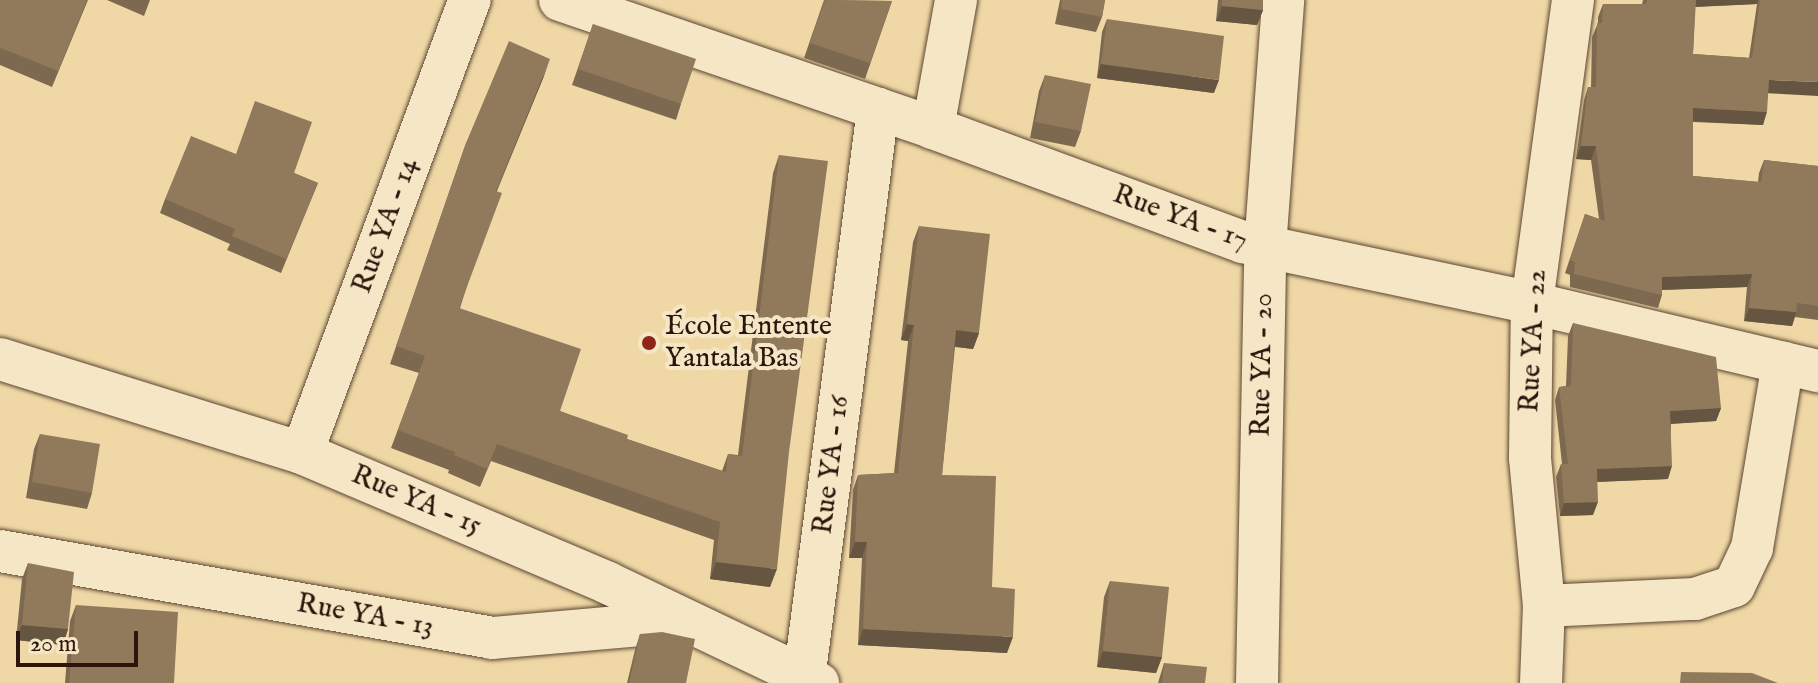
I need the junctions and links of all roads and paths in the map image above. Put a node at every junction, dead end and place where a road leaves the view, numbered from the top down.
1 (470, 0) edge
2 (560, 0) edge
3 (956, 0) edge
4 (1283, 0) edge
5 (1573, 0) edge
6 (878, 109) junction
7 (933, 128) junction
8 (1265, 248) junction
9 (1532, 303) junction
10 (0, 359) edge
11 (1800, 367) edge
12 (302, 453) junction
13 (0, 551) edge
14 (1544, 606) junction
15 (685, 621) junction
16 (811, 681) edge
17 (1257, 683) edge
18 (1541, 683) edge

1 - 12 street, Rue YA - 14
2 - 6 street, Rue YA - 17
3 - 7 street
4 - 8 street, Rue YA - 20
5 - 9 street, Rue YA - 22
6 - 7 street, Rue YA - 17
6 - 16 street, Rue YA - 16
7 - 8 street, Rue YA - 17
8 - 9 street, Rue YA - 17
8 - 17 street, Rue YA - 20
9 - 11 street, Rue YA - 17
9 - 14 street, Rue YA - 22
10 - 12 street, Rue YA - 15
11 - 14 street
12 - 15 street, Rue YA - 15
13 - 15 street, Rue YA - 13
14 - 18 street, Rue YA - 22
15 - 16 street, Rue YA - 15

